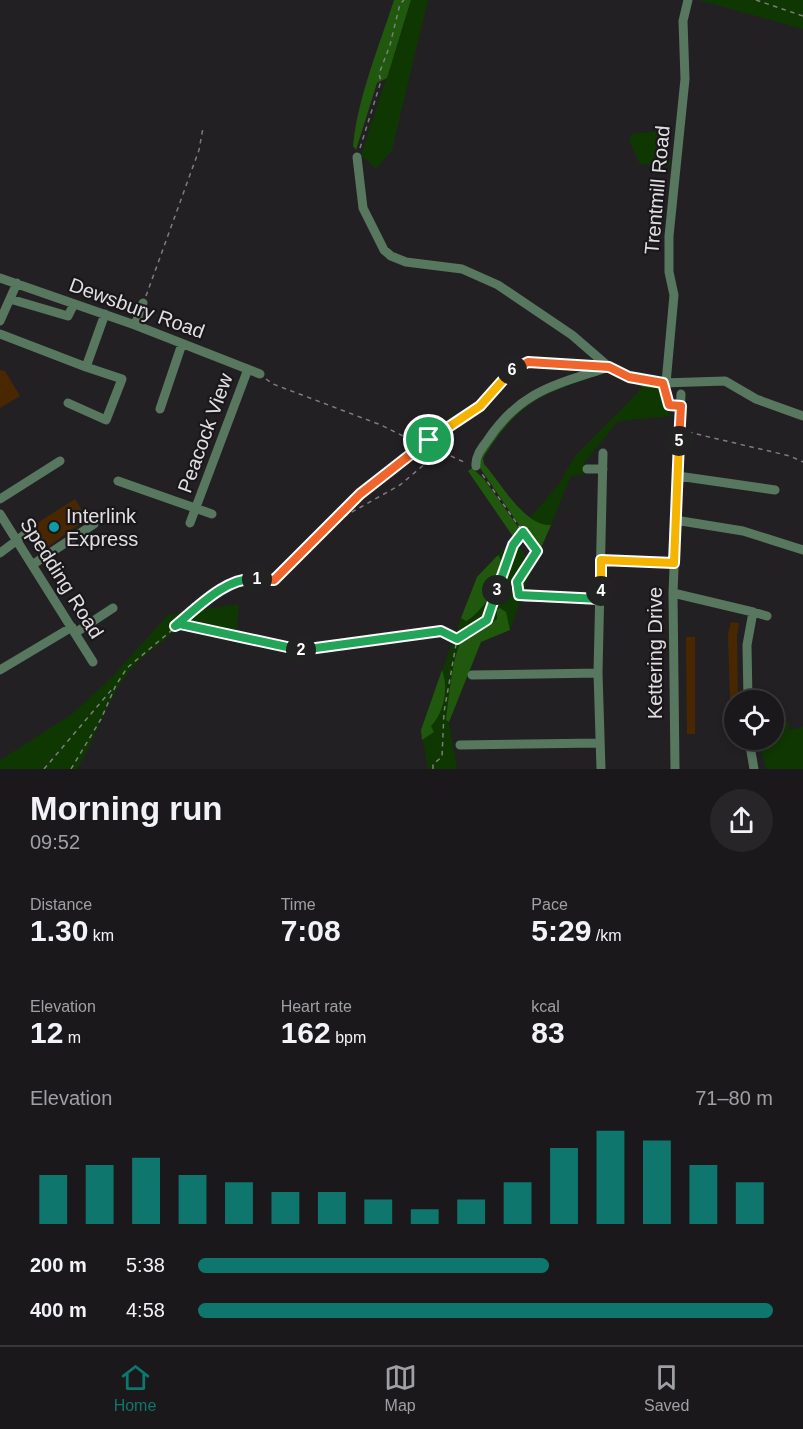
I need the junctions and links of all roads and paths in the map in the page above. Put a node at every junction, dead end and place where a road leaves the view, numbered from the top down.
1 (404, 0) edge
2 (688, 0) edge
3 (756, 0) edge
4 (803, 16) edge
5 (203, 128) dead end
6 (357, 157) joint
7 (0, 278) edge
8 (16, 283) junction
9 (10, 299) junction
10 (143, 303) joint
11 (74, 304) junction
12 (105, 314) junction
13 (0, 321) edge
14 (135, 325) junction
15 (0, 334) edge
16 (182, 344) junction
17 (590, 366) dead end
18 (86, 367) junction
19 (609, 367) junction
20 (248, 369) junction
21 (260, 374) joint
22 (664, 383) junction
23 (681, 394) dead end
24 (68, 403) dead end
25 (681, 406) junction
26 (160, 409) dead end
27 (803, 416) edge
28 (680, 430) junction
29 (429, 440) junction
30 (440, 452) junction
31 (603, 453) dead end
32 (60, 461) dead end
33 (803, 462) edge
34 (476, 466) junction
35 (587, 469) dead end
36 (603, 469) junction
37 (678, 476) junction
38 (118, 481) dead end
39 (775, 490) dead end
40 (0, 499) edge
41 (196, 509) junction
42 (0, 514) edge
43 (212, 514) dead end
44 (675, 520) junction
45 (190, 523) dead end
46 (332, 523) junction
47 (94, 524) dead end
48 (523, 532) junction
49 (20, 538) junction
50 (803, 550) edge
51 (0, 553) edge
52 (601, 560) junction
53 (674, 563) junction
54 (32, 565) junction
55 (673, 593) junction
56 (524, 597) joint
57 (600, 599) junction
58 (113, 608) dead end
59 (753, 612) junction
60 (767, 616) dead end
61 (175, 626) junction
62 (74, 630) junction
63 (457, 639) junction
64 (93, 662) dead end
65 (483, 663) dead end
66 (0, 670) edge
67 (483, 674) junction
68 (598, 674) junction
69 (472, 675) dead end
70 (116, 685) junction
71 (748, 690) edge
72 (598, 743) junction
73 (460, 745) dead end
74 (471, 745) junction
75 (750, 750) edge
76 (472, 756) dead end
77 (44, 769) edge
78 (71, 769) edge
79 (433, 769) edge
80 (601, 769) edge
81 (675, 769) edge
82 (754, 769) edge

1 - 6 path
2 - 22 street, Trentmill Road
3 - 4 path
5 - 10 path
6 - 19 street
7 - 8 street, Dewsbury Road
8 - 9 street
8 - 11 street, Dewsbury Road
9 - 11 street
9 - 13 street
10 - 14 street
11 - 12 street, Dewsbury Road
12 - 14 street, Dewsbury Road
12 - 18 street
14 - 16 street, Dewsbury Road
15 - 18 street
16 - 20 street, Dewsbury Road
16 - 26 street
17 - 29 path
18 - 24 street
19 - 22 street
19 - 34 street
20 - 21 street, Dewsbury Road
20 - 41 street, Peacock View
21 - 29 path
22 - 25 path
22 - 27 street
23 - 25 street, Kettering Drive
25 - 28 street, Kettering Drive
28 - 33 path
28 - 37 street, Kettering Drive
29 - 30 path
29 - 46 path
30 - 34 path
30 - 46 path
31 - 36 street
32 - 40 street
34 - 48 path
35 - 36 street
36 - 52 street
37 - 39 street
37 - 44 street, Kettering Drive
38 - 41 street, Peacock View
41 - 43 street, Peacock View
41 - 45 street, Peacock View
42 - 49 street, Spedding Road
44 - 50 street
44 - 53 street, Kettering Drive
46 - 61 path
47 - 54 street
48 - 56 path
48 - 63 path
49 - 51 street
49 - 54 street, Spedding Road
52 - 53 street
52 - 57 street
53 - 55 street, Kettering Drive
54 - 62 street, Spedding Road
55 - 59 street
55 - 81 street, Kettering Drive
56 - 57 street
57 - 68 street
58 - 62 street
59 - 60 street
59 - 71 street
61 - 63 path
61 - 70 path
62 - 64 street, Spedding Road
62 - 66 street
63 - 79 path
65 - 67 street
67 - 68 street
67 - 69 street
68 - 72 street
70 - 77 path
70 - 78 path
72 - 74 street
72 - 80 street
73 - 74 street
74 - 76 street
75 - 82 street

